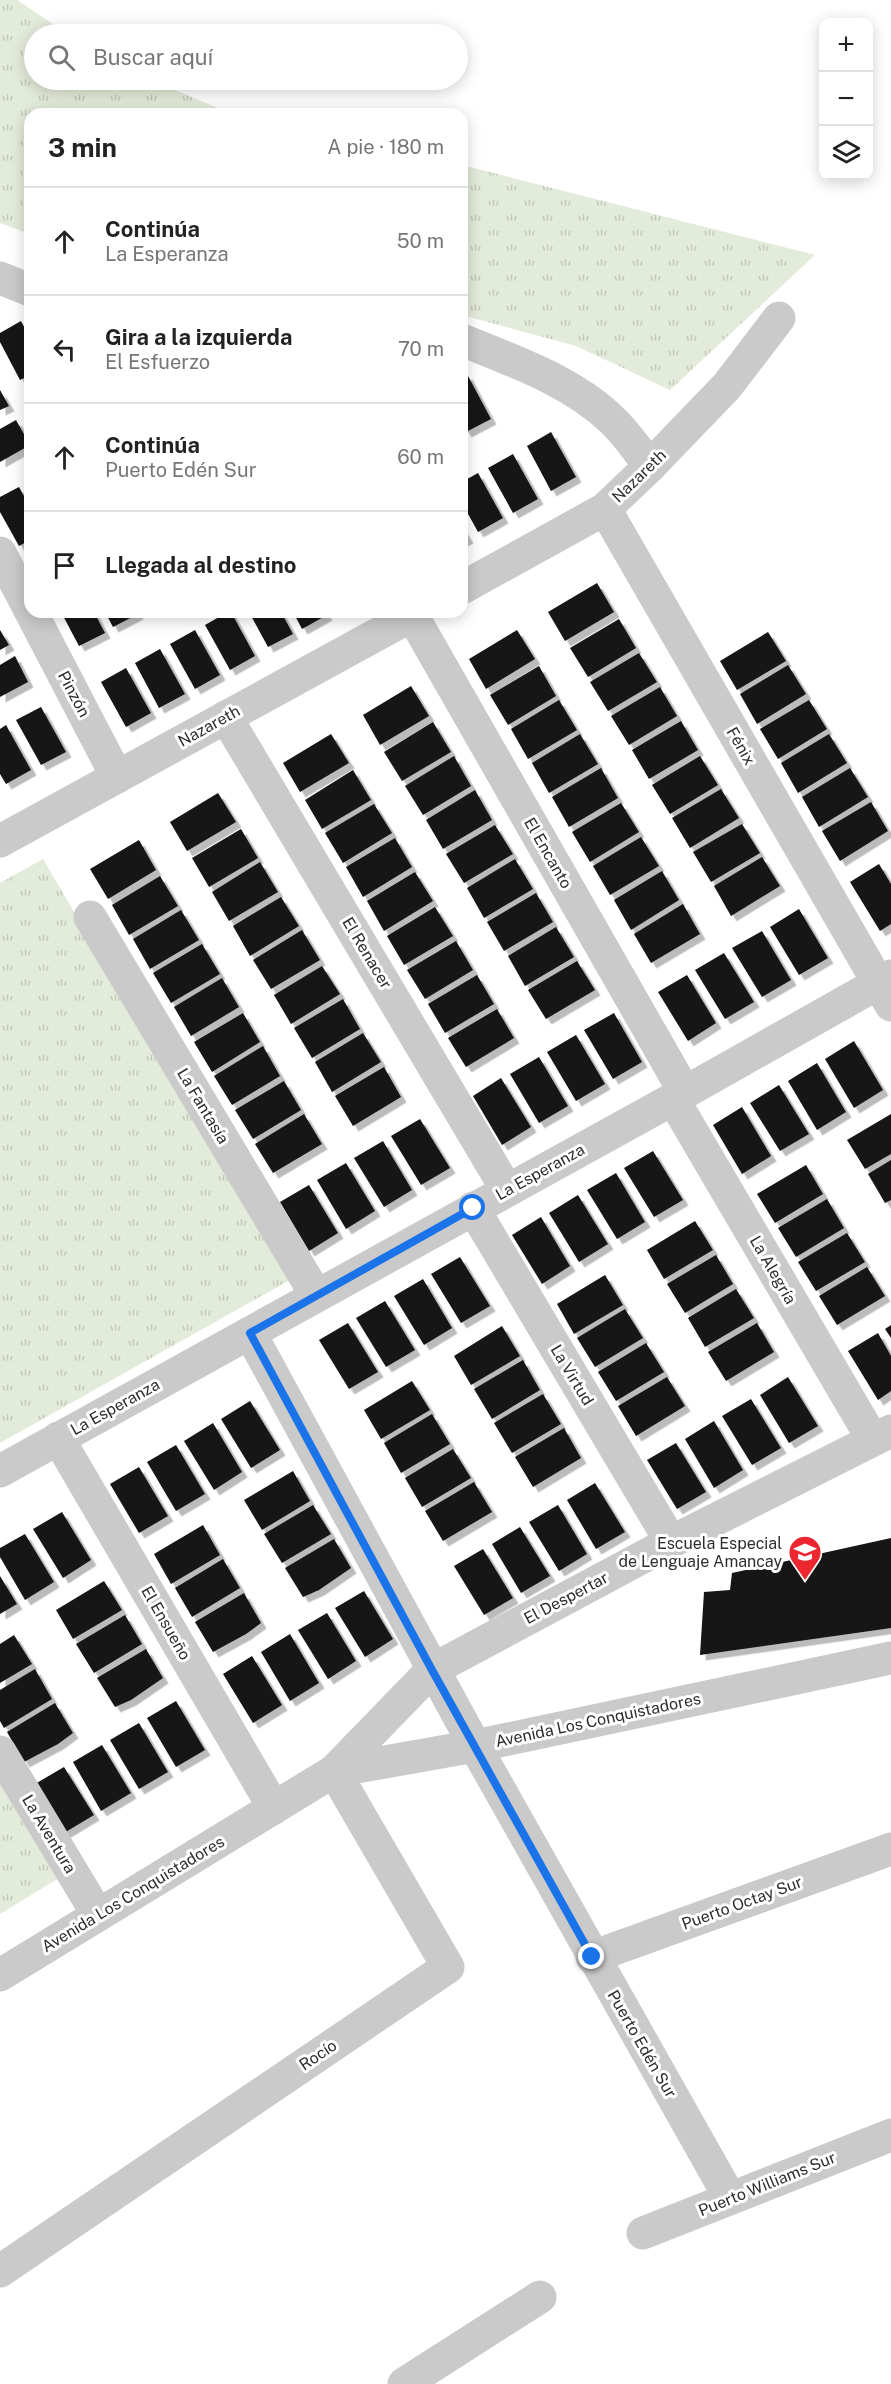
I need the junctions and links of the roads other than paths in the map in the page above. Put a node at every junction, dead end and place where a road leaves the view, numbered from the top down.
1 (778, 318) dead end
2 (468, 342) edge
3 (650, 466) junction
4 (605, 509) junction
5 (14, 566) edge
6 (468, 585) edge
7 (24, 592) edge
8 (35, 618) edge
9 (408, 618) edge
10 (417, 618) edge
11 (226, 717) junction
12 (117, 777) junction
13 (0, 841) edge
14 (90, 917) dead end
15 (887, 988) edge
16 (679, 1095) junction
17 (507, 1190) junction
18 (473, 1208) junction
19 (316, 1295) junction
20 (250, 1333) junction
21 (882, 1435) edge
22 (58, 1438) junction
23 (0, 1471) edge
24 (671, 1542) junction
25 (891, 1658) edge
26 (432, 1670) junction
27 (474, 1746) junction
28 (0, 1752) edge
29 (334, 1771) junction
30 (274, 1808) junction
31 (891, 1849) edge
32 (98, 1915) junction
33 (592, 1957) junction
34 (0, 1975) edge
35 (891, 2135) edge
36 (730, 2198) junction
37 (643, 2233) dead end
38 (0, 2271) edge
39 (540, 2297) dead end
40 (404, 2384) edge

1 - 3 street, Nazareth
2 - 3 street
3 - 4 street, Nazareth
4 - 6 street, Nazareth
4 - 15 street, Fénix
5 - 7 street, Pinzón
8 - 12 street, Pinzón
9 - 11 street, Nazareth
10 - 16 street, El Encanto
11 - 12 street, Nazareth
11 - 17 street, El Renacer
12 - 13 street, Nazareth
14 - 19 street, La Fantasía
15 - 16 street, La Esperanza
16 - 17 street, La Esperanza
16 - 21 street, La Alegría
17 - 18 street, La Esperanza
18 - 19 street, La Esperanza
18 - 24 street, La Virtud
19 - 20 street, La Esperanza
20 - 22 street, La Esperanza
20 - 26 street, Puerto Edén Sur
21 - 24 street, El Despertar
22 - 23 street, La Esperanza
22 - 30 street, El Ensueño
24 - 26 street, El Despertar
25 - 27 street, Avenida Los Conquistadores
26 - 27 street, Puerto Edén Sur
26 - 29 street, El Despertar
27 - 29 street, Avenida Los Conquistadores
27 - 33 street, Puerto Edén Sur
28 - 32 street, La Aventura
29 - 30 street, Avenida Los Conquistadores
29 - 38 street, Rocío
30 - 32 street, Avenida Los Conquistadores
31 - 33 street, Puerto Octay Sur
32 - 34 street, Avenida Los Conquistadores
33 - 36 street, Puerto Edén Sur
35 - 36 street, Puerto Williams Sur
36 - 37 street, Puerto Williams Sur
39 - 40 street

